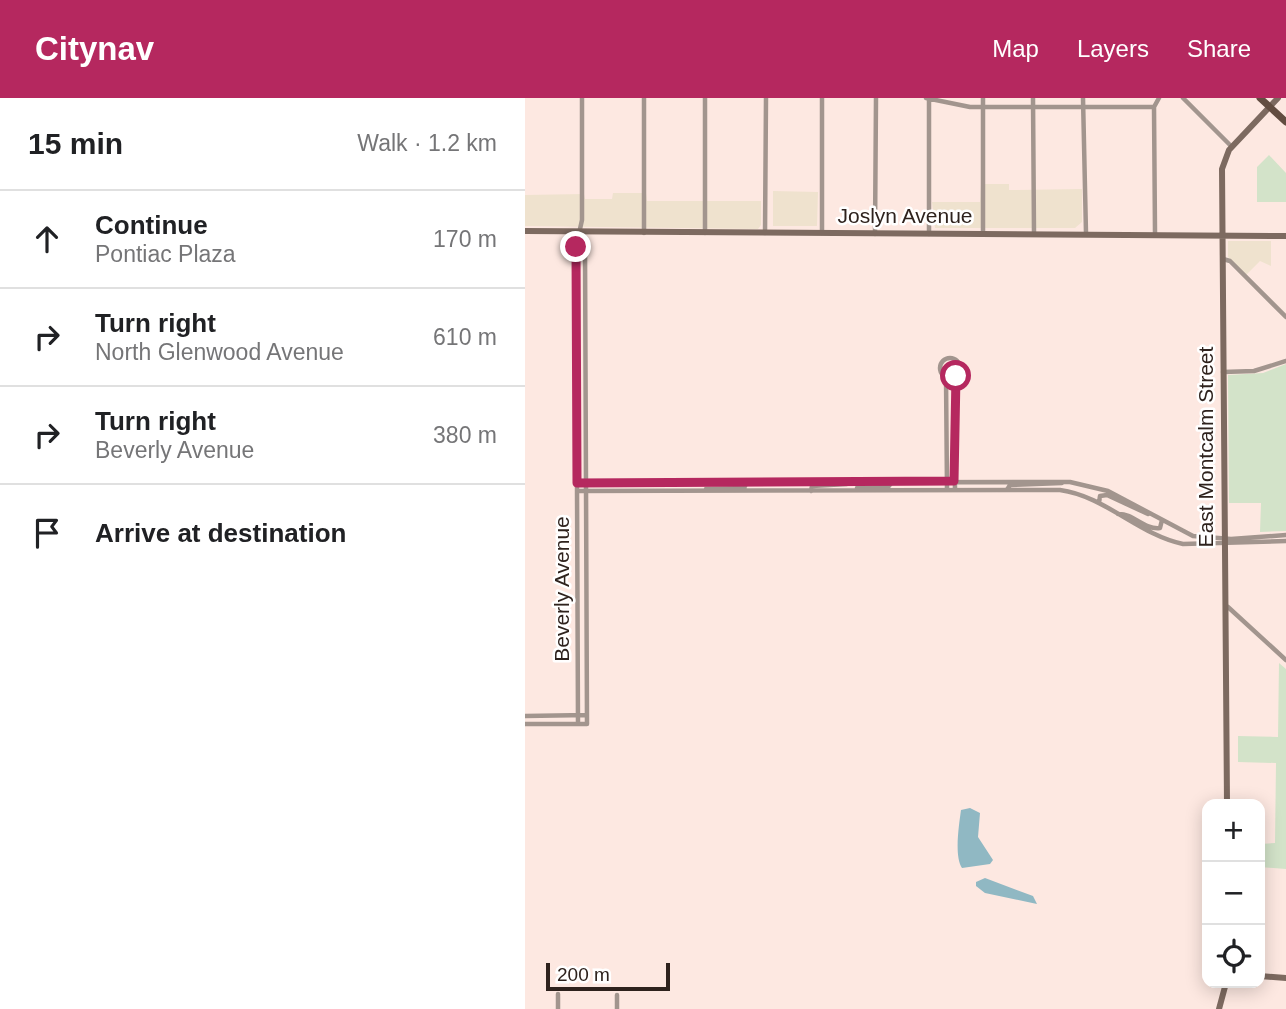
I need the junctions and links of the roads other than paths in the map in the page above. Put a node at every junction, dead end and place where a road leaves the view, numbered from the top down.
1 (582, 98) edge
2 (644, 98) edge
3 (705, 98) edge
4 (766, 98) edge
5 (822, 98) edge
6 (876, 98) edge
7 (928, 98) edge
8 (983, 98) edge
9 (1033, 98) edge
10 (1083, 98) edge
11 (1159, 98) edge
12 (1183, 98) edge
13 (1260, 98) edge
14 (1278, 98) edge
15 (983, 107) junction
16 (1033, 107) junction
17 (1083, 107) junction
18 (1154, 107) junction
19 (1270, 107) junction
20 (1286, 122) edge
21 (1232, 147) junction
22 (525, 231) edge
23 (581, 233) junction
24 (644, 233) junction
25 (983, 233) junction
26 (1034, 233) junction
27 (1086, 233) junction
28 (1155, 233) junction
29 (705, 234) junction
30 (765, 234) junction
31 (822, 234) junction
32 (876, 234) junction
33 (929, 234) junction
34 (1222, 234) junction
35 (1286, 236) edge
36 (1222, 258) junction
37 (1286, 317) edge
38 (1286, 361) edge
39 (1223, 372) junction
40 (946, 377) junction
41 (954, 377) junction
42 (954, 481) junction
43 (747, 482) junction
44 (858, 482) junction
45 (892, 482) junction
46 (947, 482) junction
47 (1070, 482) junction
48 (577, 483) junction
49 (586, 483) junction
50 (846, 490) junction
51 (947, 490) junction
52 (955, 490) junction
53 (1007, 490) junction
54 (577, 491) junction
55 (586, 491) junction
56 (698, 491) junction
57 (811, 491) junction
58 (1099, 504) junction
59 (1117, 514) junction
60 (1156, 516) junction
61 (1162, 520) junction
62 (1286, 535) edge
63 (1286, 541) edge
64 (1224, 542) junction
65 (1228, 607) junction
66 (1286, 653) edge
67 (1280, 655) junction
68 (1286, 660) edge
69 (578, 715) junction
70 (587, 715) junction
71 (525, 716) edge
72 (525, 724) edge
73 (578, 724) junction
74 (1227, 799) edge
75 (1265, 976) edge
76 (1286, 978) edge
77 (1225, 988) edge
78 (558, 994) dead end
79 (617, 995) dead end
80 (558, 1009) edge
81 (617, 1009) edge
82 (1219, 1009) edge

1 - 23 street
2 - 24 street
3 - 29 street
4 - 30 street
5 - 31 street
6 - 32 street
7 - 15 street
7 - 33 street
8 - 15 street
9 - 16 street
10 - 17 street
11 - 18 street
12 - 21 street
13 - 19 main road
14 - 19 main road, East Montcalm Street
15 - 16 street
15 - 25 street
16 - 17 street
16 - 26 street
17 - 18 street
17 - 27 street
18 - 28 street
19 - 20 main road
19 - 21 main road, East Montcalm Street
21 - 34 main road, East Montcalm Street
22 - 23 main road, Joslyn Avenue
23 - 24 main road, Joslyn Avenue
23 - 48 street, Beverly Avenue
23 - 49 street, Beverly Avenue
24 - 29 main road, Joslyn Avenue
25 - 26 main road, Joslyn Avenue
25 - 33 main road, Joslyn Avenue
26 - 27 main road, Joslyn Avenue
27 - 28 main road, Joslyn Avenue
28 - 34 main road, Joslyn Avenue
29 - 30 main road, Joslyn Avenue
30 - 31 main road, Joslyn Avenue
31 - 32 main road, Joslyn Avenue
32 - 33 main road, Joslyn Avenue
34 - 35 main road, Joslyn Avenue
34 - 36 main road, East Montcalm Street
36 - 37 street
36 - 39 main road, East Montcalm Street
38 - 39 street
39 - 64 main road, East Montcalm Street
40 - 41 street
40 - 41 street
40 - 46 street
41 - 42 street
42 - 46 street
42 - 47 street
42 - 52 street
43 - 44 street
43 - 49 street
43 - 56 street
44 - 45 street
44 - 57 street
45 - 46 street
45 - 50 street
46 - 51 street
47 - 53 street
47 - 60 street
48 - 49 street
48 - 54 street, Beverly Avenue
49 - 55 street, Beverly Avenue
50 - 51 street
50 - 57 street
51 - 52 street
52 - 53 street
53 - 58 street
54 - 55 street
54 - 69 street, Beverly Avenue
55 - 56 street
55 - 70 street, Beverly Avenue
56 - 57 street
58 - 59 street
58 - 60 street
59 - 61 street
59 - 64 street
60 - 61 street
61 - 64 street
62 - 64 street
63 - 64 street
64 - 65 main road, East Montcalm Street
65 - 67 street
65 - 74 main road, East Montcalm Street
66 - 67 street
67 - 68 street
69 - 70 street
69 - 71 street
69 - 73 street, Beverly Avenue
70 - 73 street, Beverly Avenue
72 - 73 street
75 - 76 main road
77 - 82 main road
78 - 80 street
79 - 81 street

